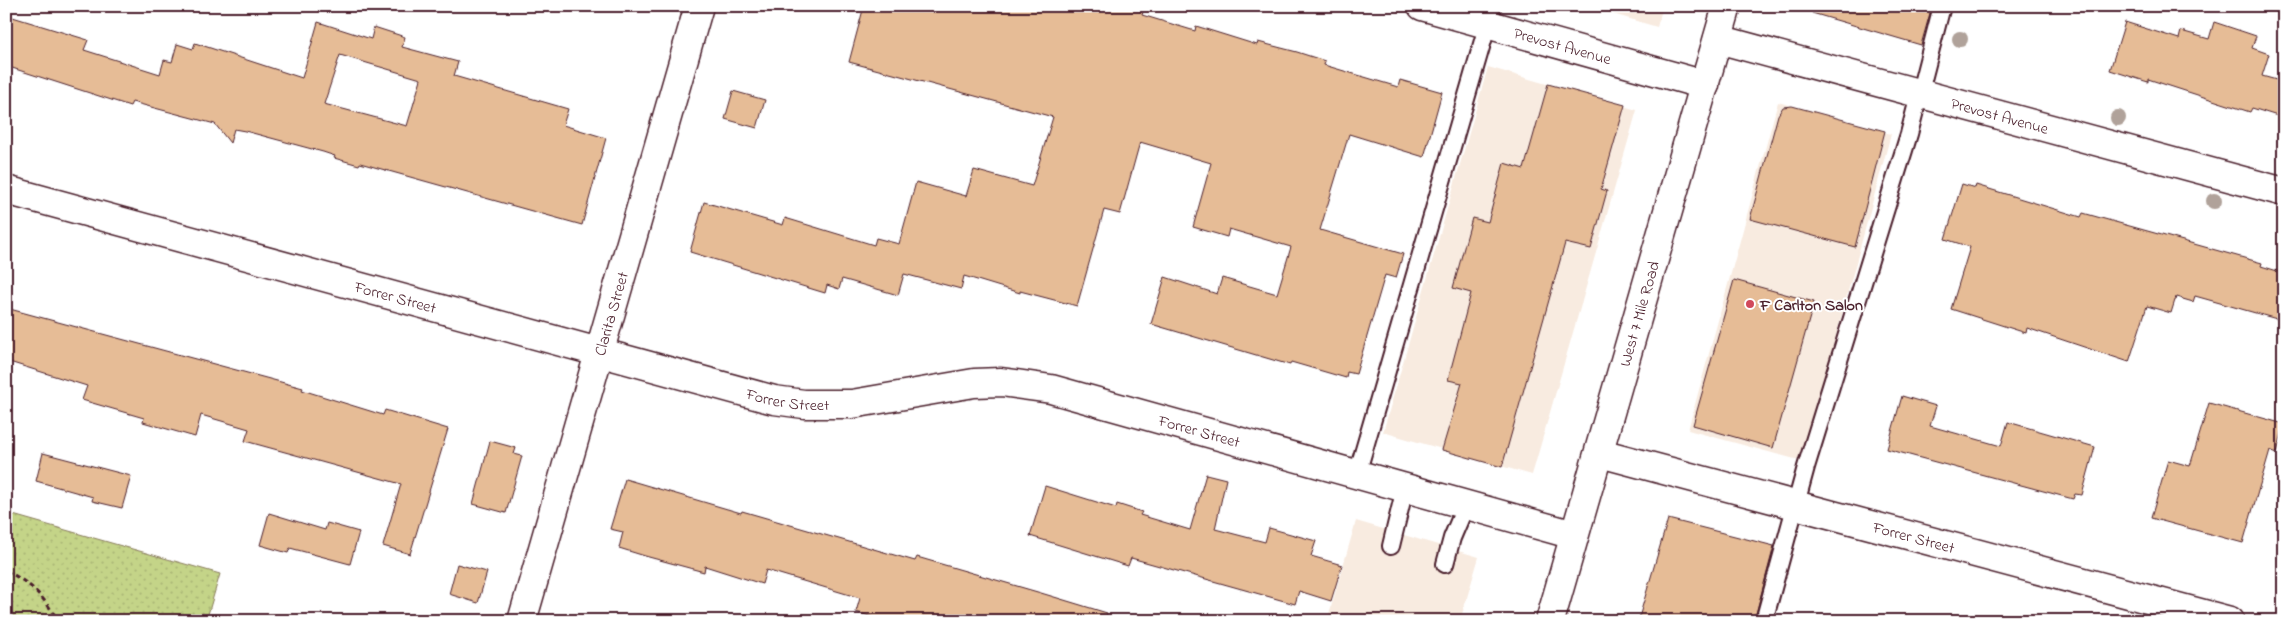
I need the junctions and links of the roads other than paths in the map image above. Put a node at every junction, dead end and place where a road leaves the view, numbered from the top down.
1 (699, 6) edge
2 (1422, 6) edge
3 (1727, 6) edge
4 (1942, 6) edge
5 (1490, 15) edge
6 (1718, 38) junction
7 (1705, 85) junction
8 (1918, 92) junction
9 (6, 190) edge
10 (2284, 192) edge
11 (600, 352) junction
12 (1600, 453) junction
13 (1357, 474) junction
14 (1405, 488) junction
15 (1796, 504) junction
16 (1466, 505) junction
17 (1574, 535) junction
18 (1391, 546) dead end
19 (1445, 564) dead end
20 (522, 621) edge
21 (1550, 621) edge
22 (1764, 621) edge
23 (2230, 621) edge

1 - 11 street, Clarita Street
2 - 5 street, Prevost Avenue
3 - 6 street, West 7 Mile Road
4 - 8 lane
5 - 7 street, Prevost Avenue
5 - 13 lane
6 - 7 street, West 7 Mile Road
6 - 8 street, Prevost Avenue
7 - 12 street, West 7 Mile Road
8 - 10 street, Prevost Avenue
8 - 15 lane
9 - 11 street, Forrer Street
11 - 13 street, Forrer Street
11 - 20 street, Clarita Street
12 - 15 street, Forrer Street
12 - 17 street, West 7 Mile Road
13 - 14 street, Forrer Street
14 - 16 street, Forrer Street
14 - 18 lane
15 - 22 lane
15 - 23 street, Forrer Street
16 - 17 street, Forrer Street
16 - 19 lane
17 - 21 street, West 7 Mile Road

